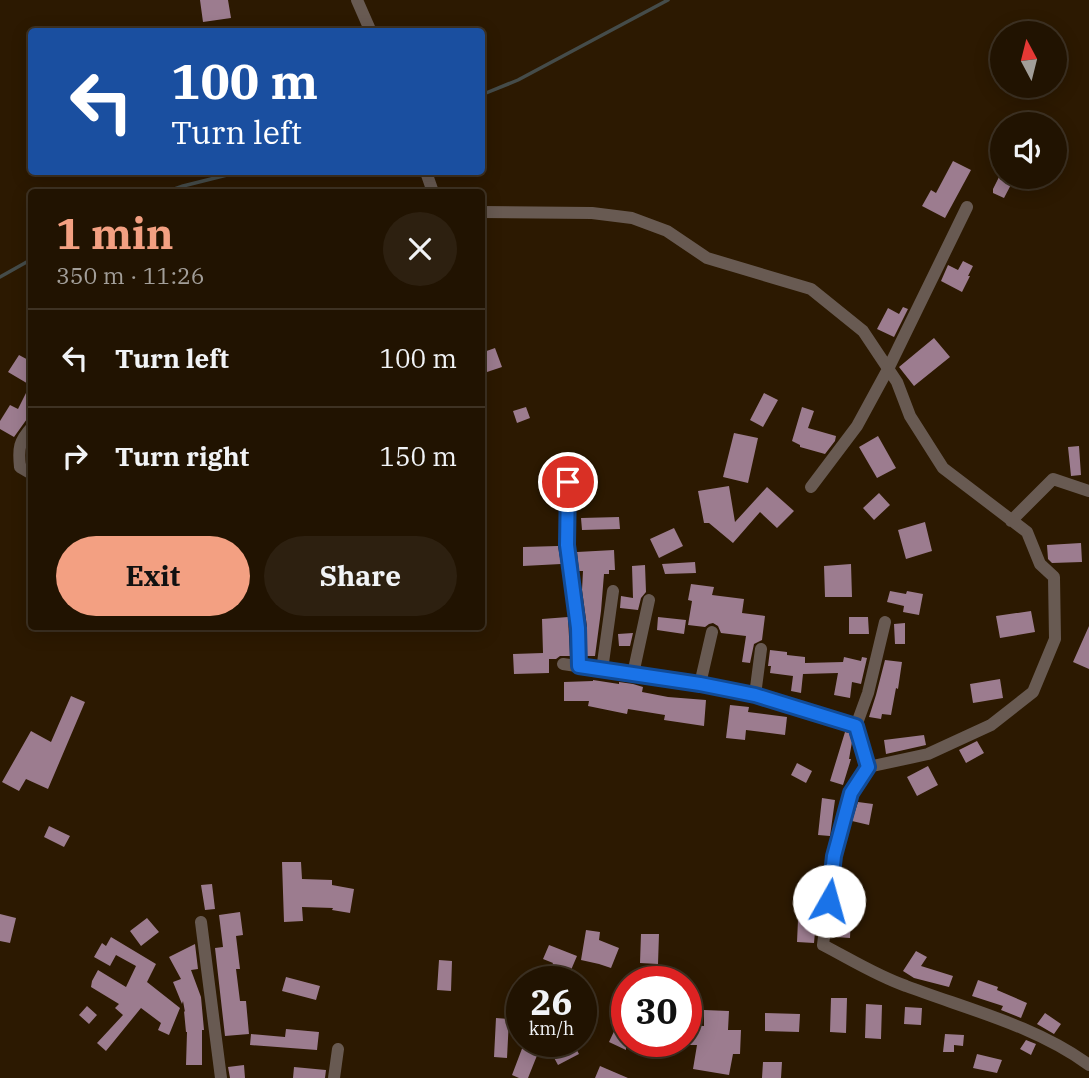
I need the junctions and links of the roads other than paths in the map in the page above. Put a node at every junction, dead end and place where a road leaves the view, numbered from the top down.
1 (357, 0) edge
2 (369, 28) edge
3 (967, 207) dead end
4 (485, 212) edge
5 (888, 369) junction
6 (28, 432) edge
7 (28, 472) edge
8 (568, 482) dead end
9 (811, 487) dead end
10 (1089, 491) edge
11 (1011, 521) junction
12 (612, 591) dead end
13 (649, 600) dead end
14 (885, 622) dead end
15 (712, 632) dead end
16 (761, 649) dead end
17 (563, 664) dead end
18 (579, 666) junction
19 (602, 670) junction
20 (634, 674) junction
21 (700, 684) junction
22 (755, 695) junction
23 (856, 726) junction
24 (868, 767) junction
25 (201, 922) dead end
26 (338, 1049) dead end
27 (1089, 1065) edge
28 (221, 1078) edge
29 (334, 1078) edge

1 - 2 street
3 - 5 street
4 - 5 street
5 - 9 street
5 - 11 street
6 - 7 street
8 - 18 street
10 - 11 street
11 - 24 street
12 - 19 street
13 - 20 street
14 - 23 street
15 - 21 street
16 - 22 street
17 - 18 street
18 - 19 street
19 - 20 street
20 - 21 street
21 - 22 street
22 - 23 street
23 - 24 street
24 - 27 street
25 - 28 street
26 - 29 street

